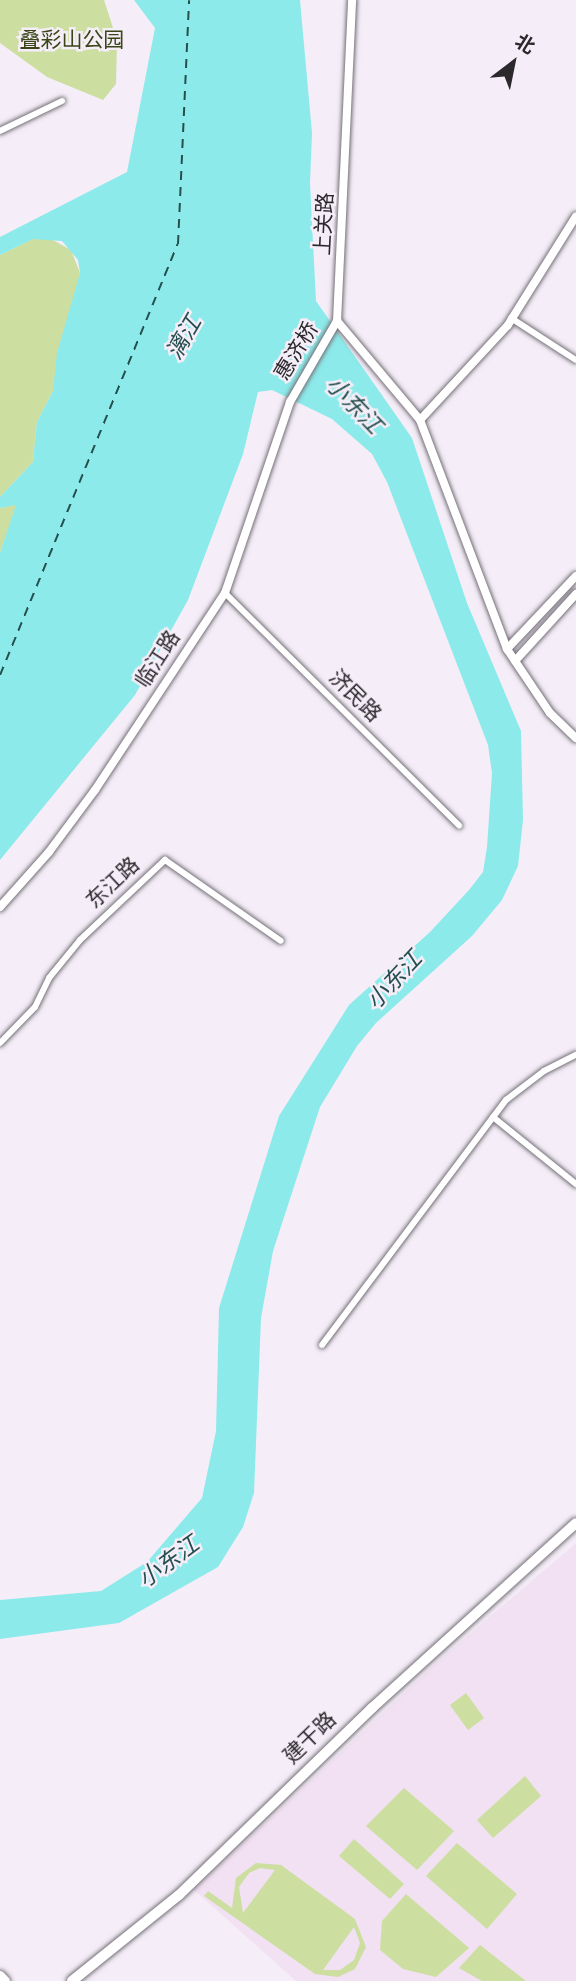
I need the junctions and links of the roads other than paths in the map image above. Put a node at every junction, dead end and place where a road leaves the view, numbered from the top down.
1 (352, 0) edge
2 (62, 101) dead end
3 (0, 131) edge
4 (576, 216) edge
5 (511, 318) junction
6 (337, 321) junction
7 (576, 360) edge
8 (290, 402) joint
9 (420, 420) junction
10 (576, 576) edge
11 (225, 593) junction
12 (576, 594) edge
13 (507, 649) junction
14 (515, 661) junction
15 (576, 738) edge
16 (459, 825) dead end
17 (0, 906) edge
18 (281, 941) dead end
19 (0, 1043) edge
20 (576, 1055) edge
21 (493, 1117) junction
22 (576, 1184) edge
23 (322, 1345) dead end
24 (576, 1522) edge
25 (0, 1976) edge
26 (5, 1981) edge
27 (72, 1981) edge

1 - 6 street, 上关路
2 - 3 street
4 - 5 street
5 - 7 street
5 - 9 street
6 - 8 street, 惠济桥
6 - 9 street
8 - 11 street, 临江路
9 - 13 street
10 - 13 street
11 - 16 street, 济民路
11 - 17 street, 临江路
12 - 14 street
13 - 14 street
14 - 15 street
18 - 19 street, 东江路
20 - 21 street
21 - 22 street
21 - 23 street
24 - 27 main road, 建干路
25 - 26 main road

